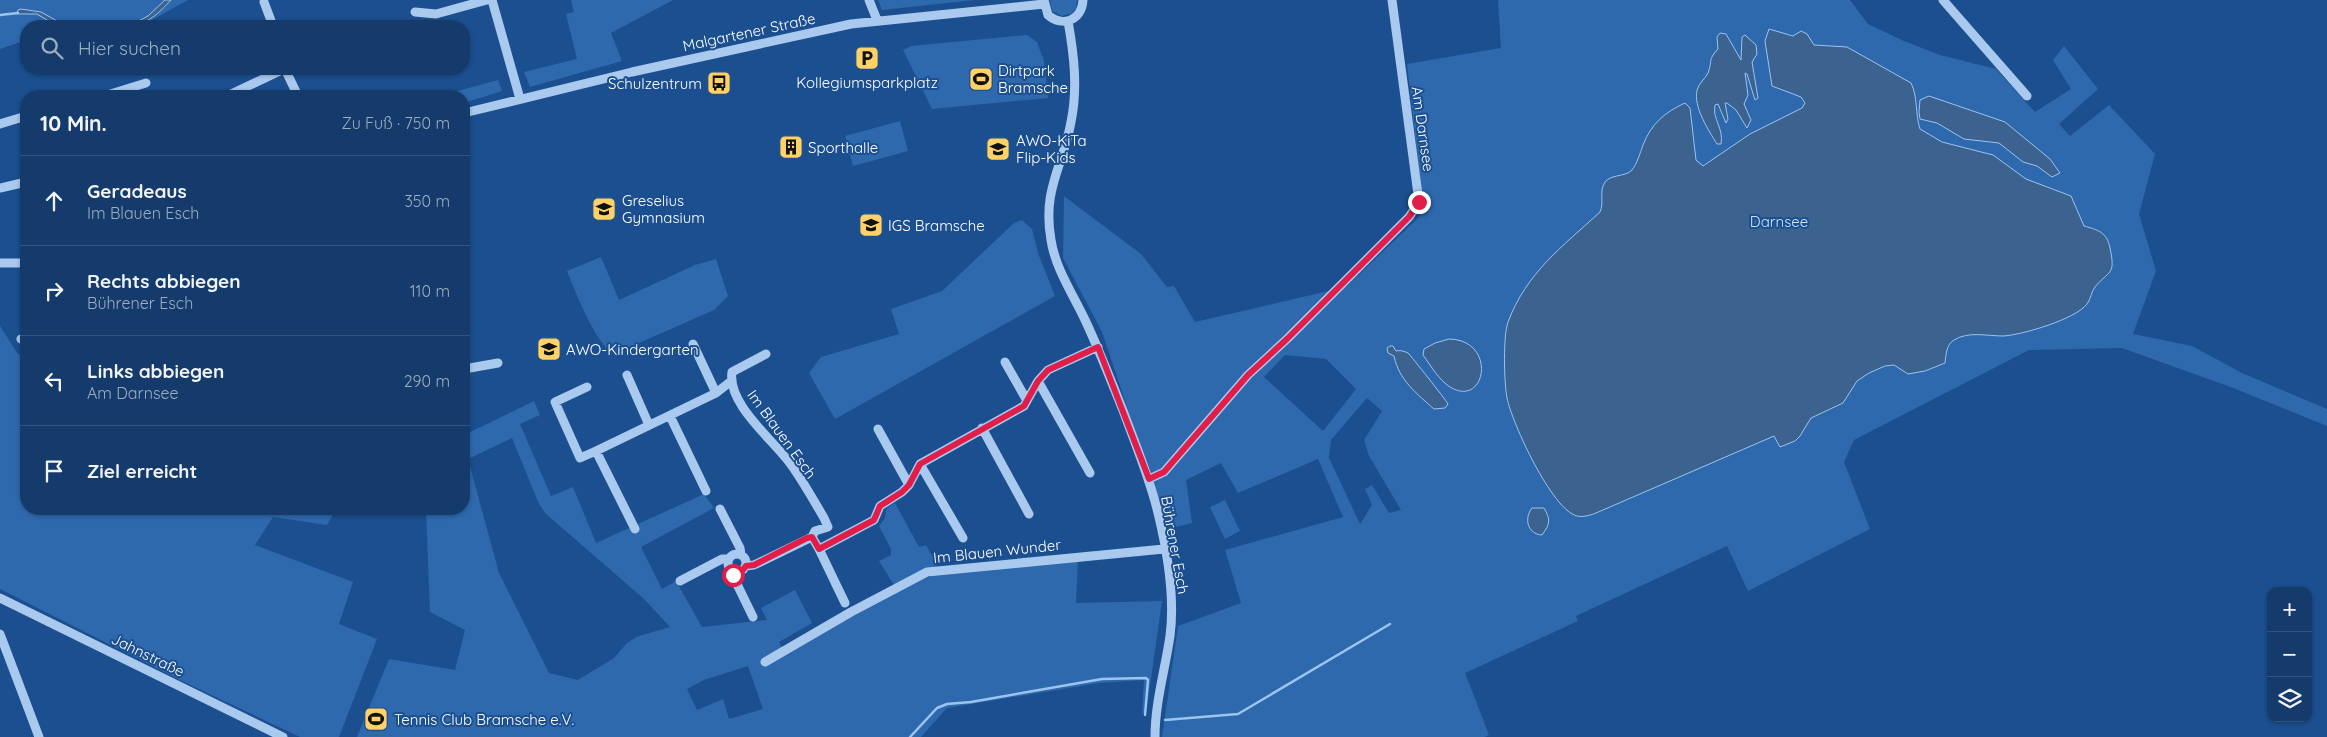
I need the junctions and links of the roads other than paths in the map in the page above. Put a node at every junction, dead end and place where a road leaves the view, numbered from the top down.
1 (487, 0) edge
2 (492, 0) edge
3 (869, 0) edge
4 (1086, 0) edge
5 (1392, 0) edge
6 (1943, 0) edge
7 (264, 2) dead end
8 (1044, 2) edge
9 (415, 12) dead end
10 (271, 20) edge
11 (877, 20) junction
12 (1068, 21) junction
13 (271, 75) edge
14 (287, 75) edge
15 (146, 83) dead end
16 (123, 90) edge
17 (240, 90) edge
18 (295, 90) edge
19 (2027, 96) dead end
20 (520, 99) junction
21 (470, 112) edge
22 (20, 118) edge
23 (0, 124) edge
24 (20, 183) edge
25 (0, 188) edge
26 (0, 263) edge
27 (20, 263) edge
28 (693, 344) dead end
29 (1098, 347) junction
30 (766, 354) dead end
31 (1005, 362) dead end
32 (498, 363) dead end
33 (470, 368) edge
34 (626, 375) dead end
35 (1038, 381) junction
36 (730, 382) junction
37 (588, 387) dead end
38 (716, 393) junction
39 (1026, 400) junction
40 (670, 416) junction
41 (649, 425) junction
42 (982, 428) junction
43 (878, 429) dead end
44 (596, 451) junction
45 (920, 464) junction
46 (1090, 474) dead end
47 (1149, 479) junction
48 (909, 485) junction
49 (706, 491) dead end
50 (720, 509) dead end
51 (1029, 514) dead end
52 (828, 527) junction
53 (635, 529) dead end
54 (812, 537) junction
55 (963, 538) dead end
56 (837, 539) junction
57 (819, 549) junction
58 (1164, 549) junction
59 (741, 554) junction
60 (729, 559) junction
61 (746, 566) junction
62 (734, 572) junction
63 (680, 581) dead end
64 (0, 598) edge
65 (845, 602) dead end
66 (753, 617) dead end
67 (0, 634) edge
68 (765, 662) dead end
69 (39, 737) edge
70 (283, 737) edge
71 (1155, 737) edge

1 - 9 street
2 - 20 street
3 - 11 street
4 - 12 street
5 - 47 street, Am Darnsee
6 - 19 street
7 - 10 street
8 - 11 street, Malgartener Straße
8 - 12 street
11 - 20 street, Malgartener Straße
12 - 29 street, Bührener Esch
13 - 17 street
14 - 18 street
15 - 16 street
20 - 21 street, Malgartener Straße
22 - 23 street
24 - 25 street
26 - 27 street
28 - 38 street
29 - 35 street
29 - 47 street, Bührener Esch
30 - 36 street, Im Blauen Esch
31 - 39 street
32 - 33 street
34 - 41 street
35 - 39 street
35 - 46 street
36 - 38 street, Im Blauen Esch
36 - 52 street, Im Blauen Esch
37 - 44 street, Im Blauen Esch
38 - 40 street, Im Blauen Esch
39 - 42 street
40 - 41 street, Im Blauen Esch
40 - 49 street
41 - 44 street, Im Blauen Esch
42 - 45 street
42 - 51 street
43 - 48 street
44 - 53 street
45 - 48 street
45 - 55 street
47 - 58 street, Bührener Esch
48 - 56 street
50 - 59 street
52 - 54 street
52 - 56 street, Im Blauen Esch
54 - 57 street
54 - 61 street
56 - 57 street
57 - 65 street
58 - 68 street, Im Blauen Wunder
58 - 71 street, Bührener Esch
59 - 60 street
59 - 61 street
60 - 62 street
60 - 63 street
61 - 62 street
62 - 66 street
64 - 70 street, Jahnstraße
67 - 69 street

